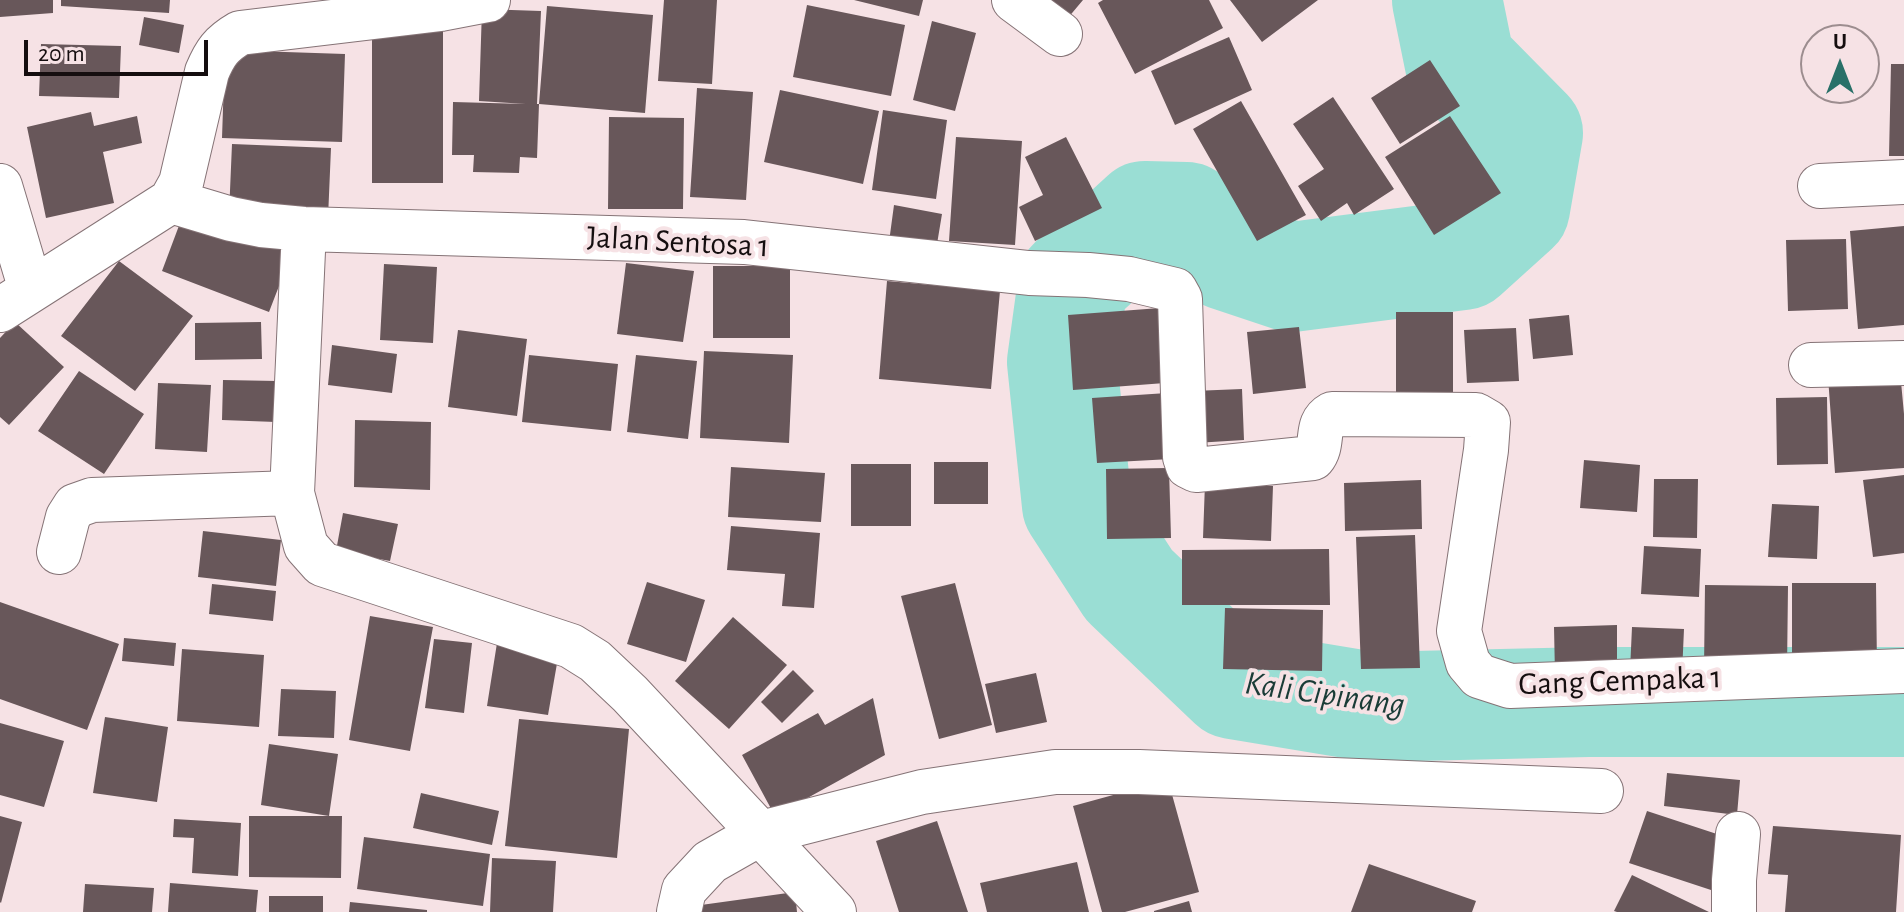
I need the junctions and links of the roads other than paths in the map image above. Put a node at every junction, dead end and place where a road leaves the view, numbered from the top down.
1 (488, 0) edge
2 (1014, 0) edge
3 (1060, 34) dead end
4 (1904, 182) edge
5 (0, 186) edge
6 (1820, 186) dead end
7 (171, 201) junction
8 (304, 229) junction
9 (1180, 299) joint
10 (16, 300) edge
11 (1904, 363) edge
12 (1811, 365) dead end
13 (292, 493) junction
14 (59, 552) dead end
15 (1904, 671) edge
16 (1601, 791) dead end
17 (761, 833) junction
18 (1738, 834) dead end
19 (679, 912) edge
20 (834, 912) edge
21 (1734, 912) edge

1 - 7 street
2 - 3 street
4 - 6 street
5 - 10 street
7 - 8 street, Jalan Sentosa 1
7 - 10 street
8 - 9 street, Jalan Sentosa 1
8 - 13 street
9 - 15 street, Gang Cempaka 1
11 - 12 street
13 - 14 street
13 - 17 street
16 - 17 street
17 - 19 street
17 - 20 street
18 - 21 street

